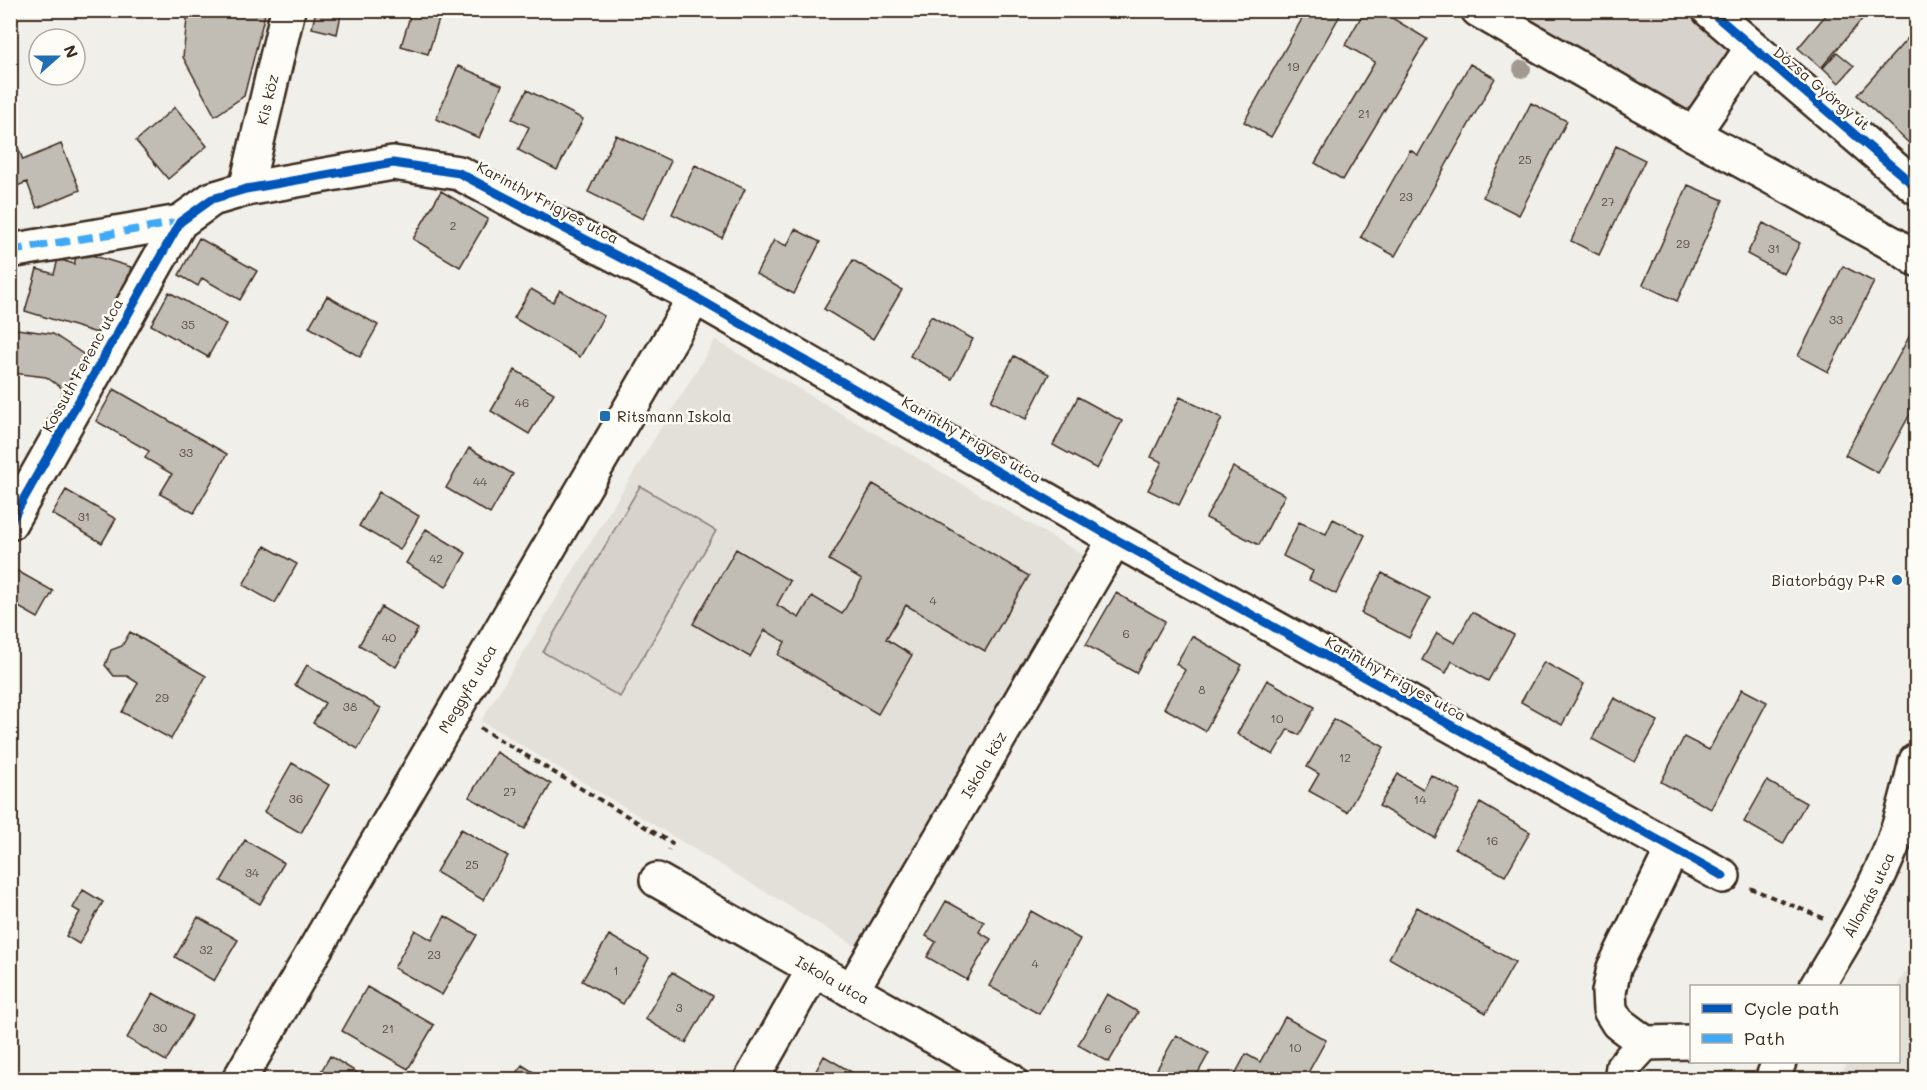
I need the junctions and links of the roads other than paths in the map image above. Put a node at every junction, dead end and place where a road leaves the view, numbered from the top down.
1 (288, 10) edge
2 (1478, 10) edge
3 (1709, 10) edge
4 (1752, 48) junction
5 (1694, 134) junction
6 (1917, 187) edge
7 (246, 189) junction
8 (180, 222) junction
9 (10, 251) edge
10 (1917, 259) edge
11 (695, 297) junction
12 (10, 523) edge
13 (1115, 539) junction
14 (1917, 761) edge
15 (1673, 848) junction
16 (1723, 876) road end
17 (657, 880) road end
18 (814, 969) junction
19 (1818, 985) edge
20 (852, 990) junction
21 (1690, 1042) edge
22 (1645, 1043) junction
23 (1779, 1063) edge
24 (239, 1080) edge
25 (751, 1080) edge
26 (1010, 1080) edge
27 (1621, 1080) edge
28 (1772, 1080) edge

1 - 7 street, Kis köz
2 - 5 street
3 - 4 street, Dózsa György út
4 - 5 street, Dózsa György út
4 - 6 street, Dózsa György út
5 - 10 street
7 - 8 street, Karinthy Frigyes utca
7 - 11 street, Karinthy Frigyes utca
8 - 9 street
8 - 12 street, Kossuth Ferenc utca
11 - 13 street, Karinthy Frigyes utca
11 - 24 street, Meggyfa utca
13 - 15 street, Karinthy Frigyes utca
13 - 20 street, Iskola köz
14 - 19 street, Állomás utca
15 - 16 street, Karinthy Frigyes utca
15 - 22 street
17 - 18 street, Iskola utca
18 - 20 street, Iskola utca
18 - 25 street
20 - 26 street, Iskola utca
21 - 22 street
22 - 27 street
23 - 28 street

